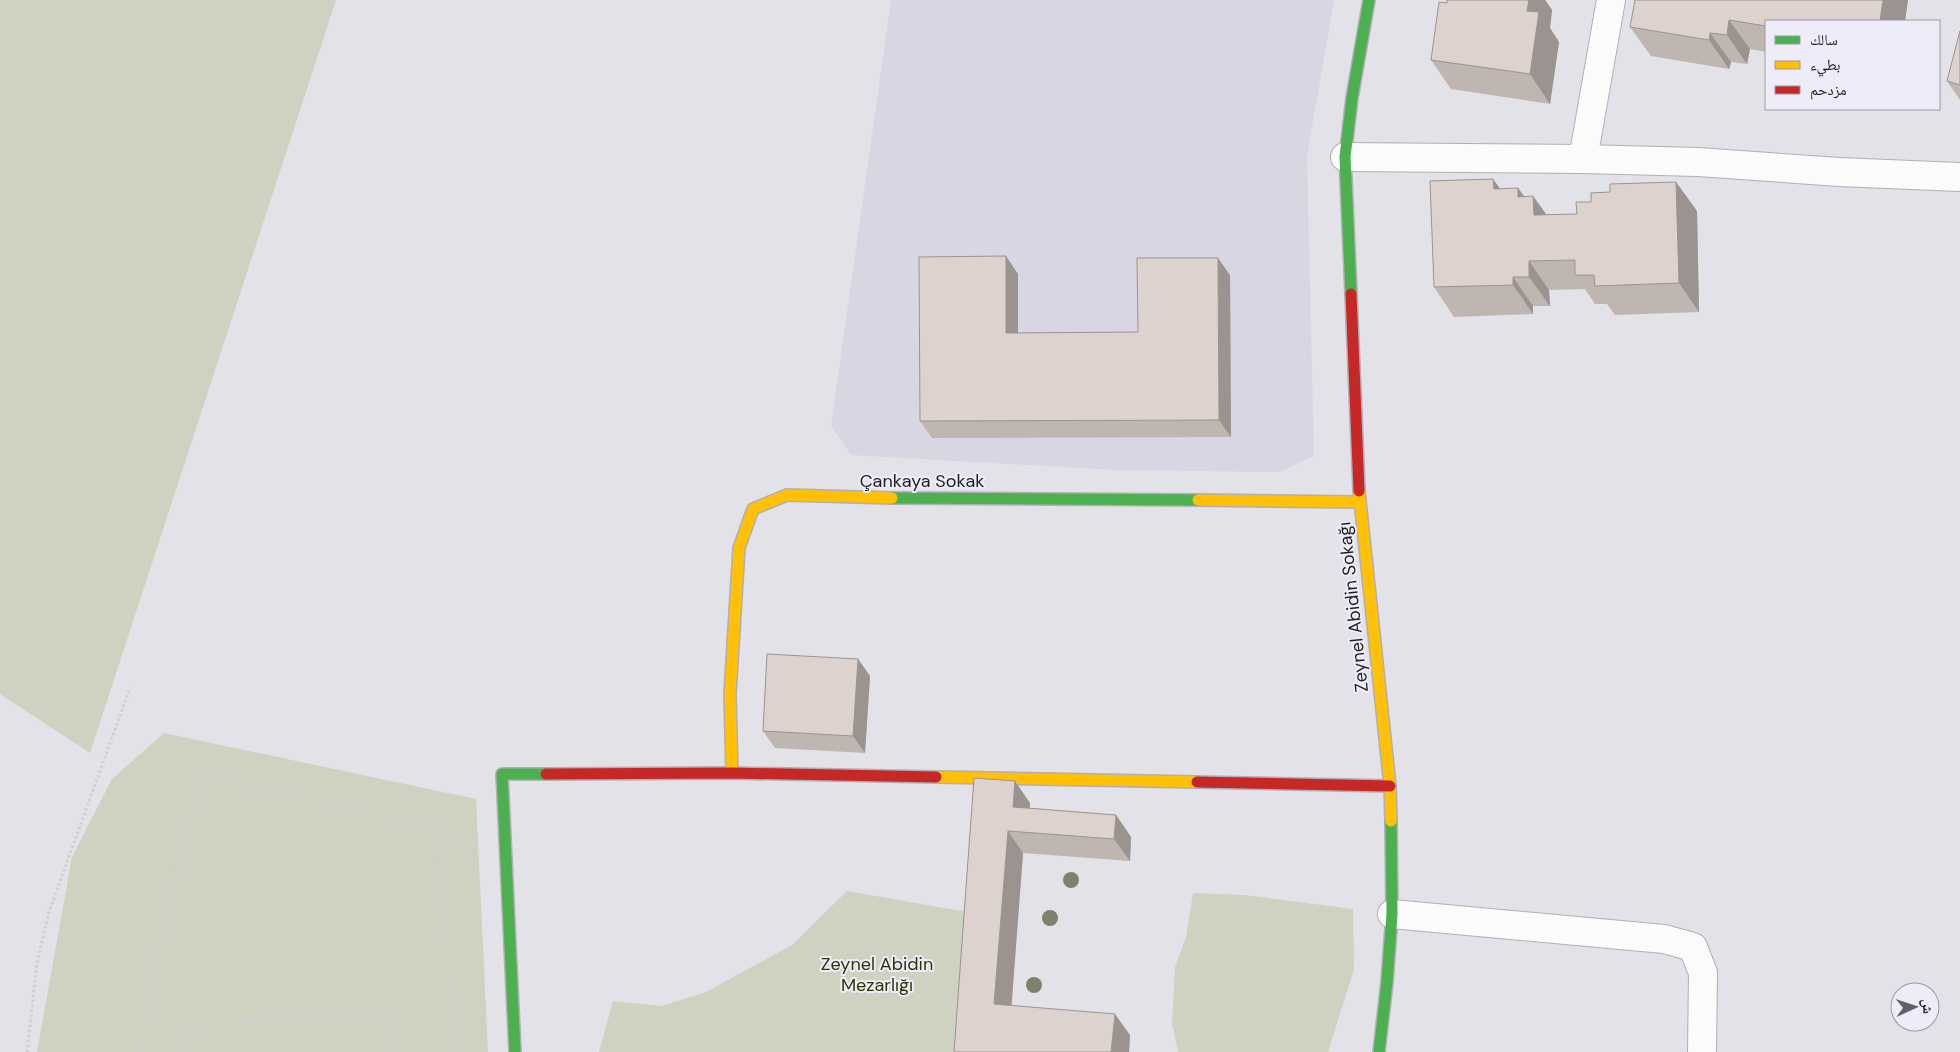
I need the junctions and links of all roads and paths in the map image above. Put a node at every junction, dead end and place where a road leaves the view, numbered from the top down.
1 (1369, 0) edge
2 (1611, 0) edge
3 (1345, 158) junction
4 (1583, 158) junction
5 (1960, 177) edge
6 (1359, 502) junction
7 (130, 688) dead end
8 (732, 773) junction
9 (1390, 786) junction
10 (440, 831) junction
11 (474, 875) dead end
12 (1392, 914) junction
13 (27, 1052) edge
14 (141, 1052) edge
15 (187, 1052) edge
16 (394, 1052) edge
17 (454, 1052) edge
18 (515, 1052) edge
19 (1379, 1052) edge
20 (1702, 1052) edge

1 - 3 street, Zeynel Abidin Sokağı
2 - 4 street
3 - 4 street
3 - 6 street, Zeynel Abidin Sokağı
4 - 5 street
6 - 8 street, Çankaya Sokak
6 - 9 street, Zeynel Abidin Sokağı
7 - 13 path
8 - 9 street
8 - 18 street
9 - 12 street, Zeynel Abidin Sokağı
10 - 11 path
10 - 14 path
10 - 17 path
12 - 19 street, Zeynel Abidin Sokağı
12 - 20 street
15 - 16 path

